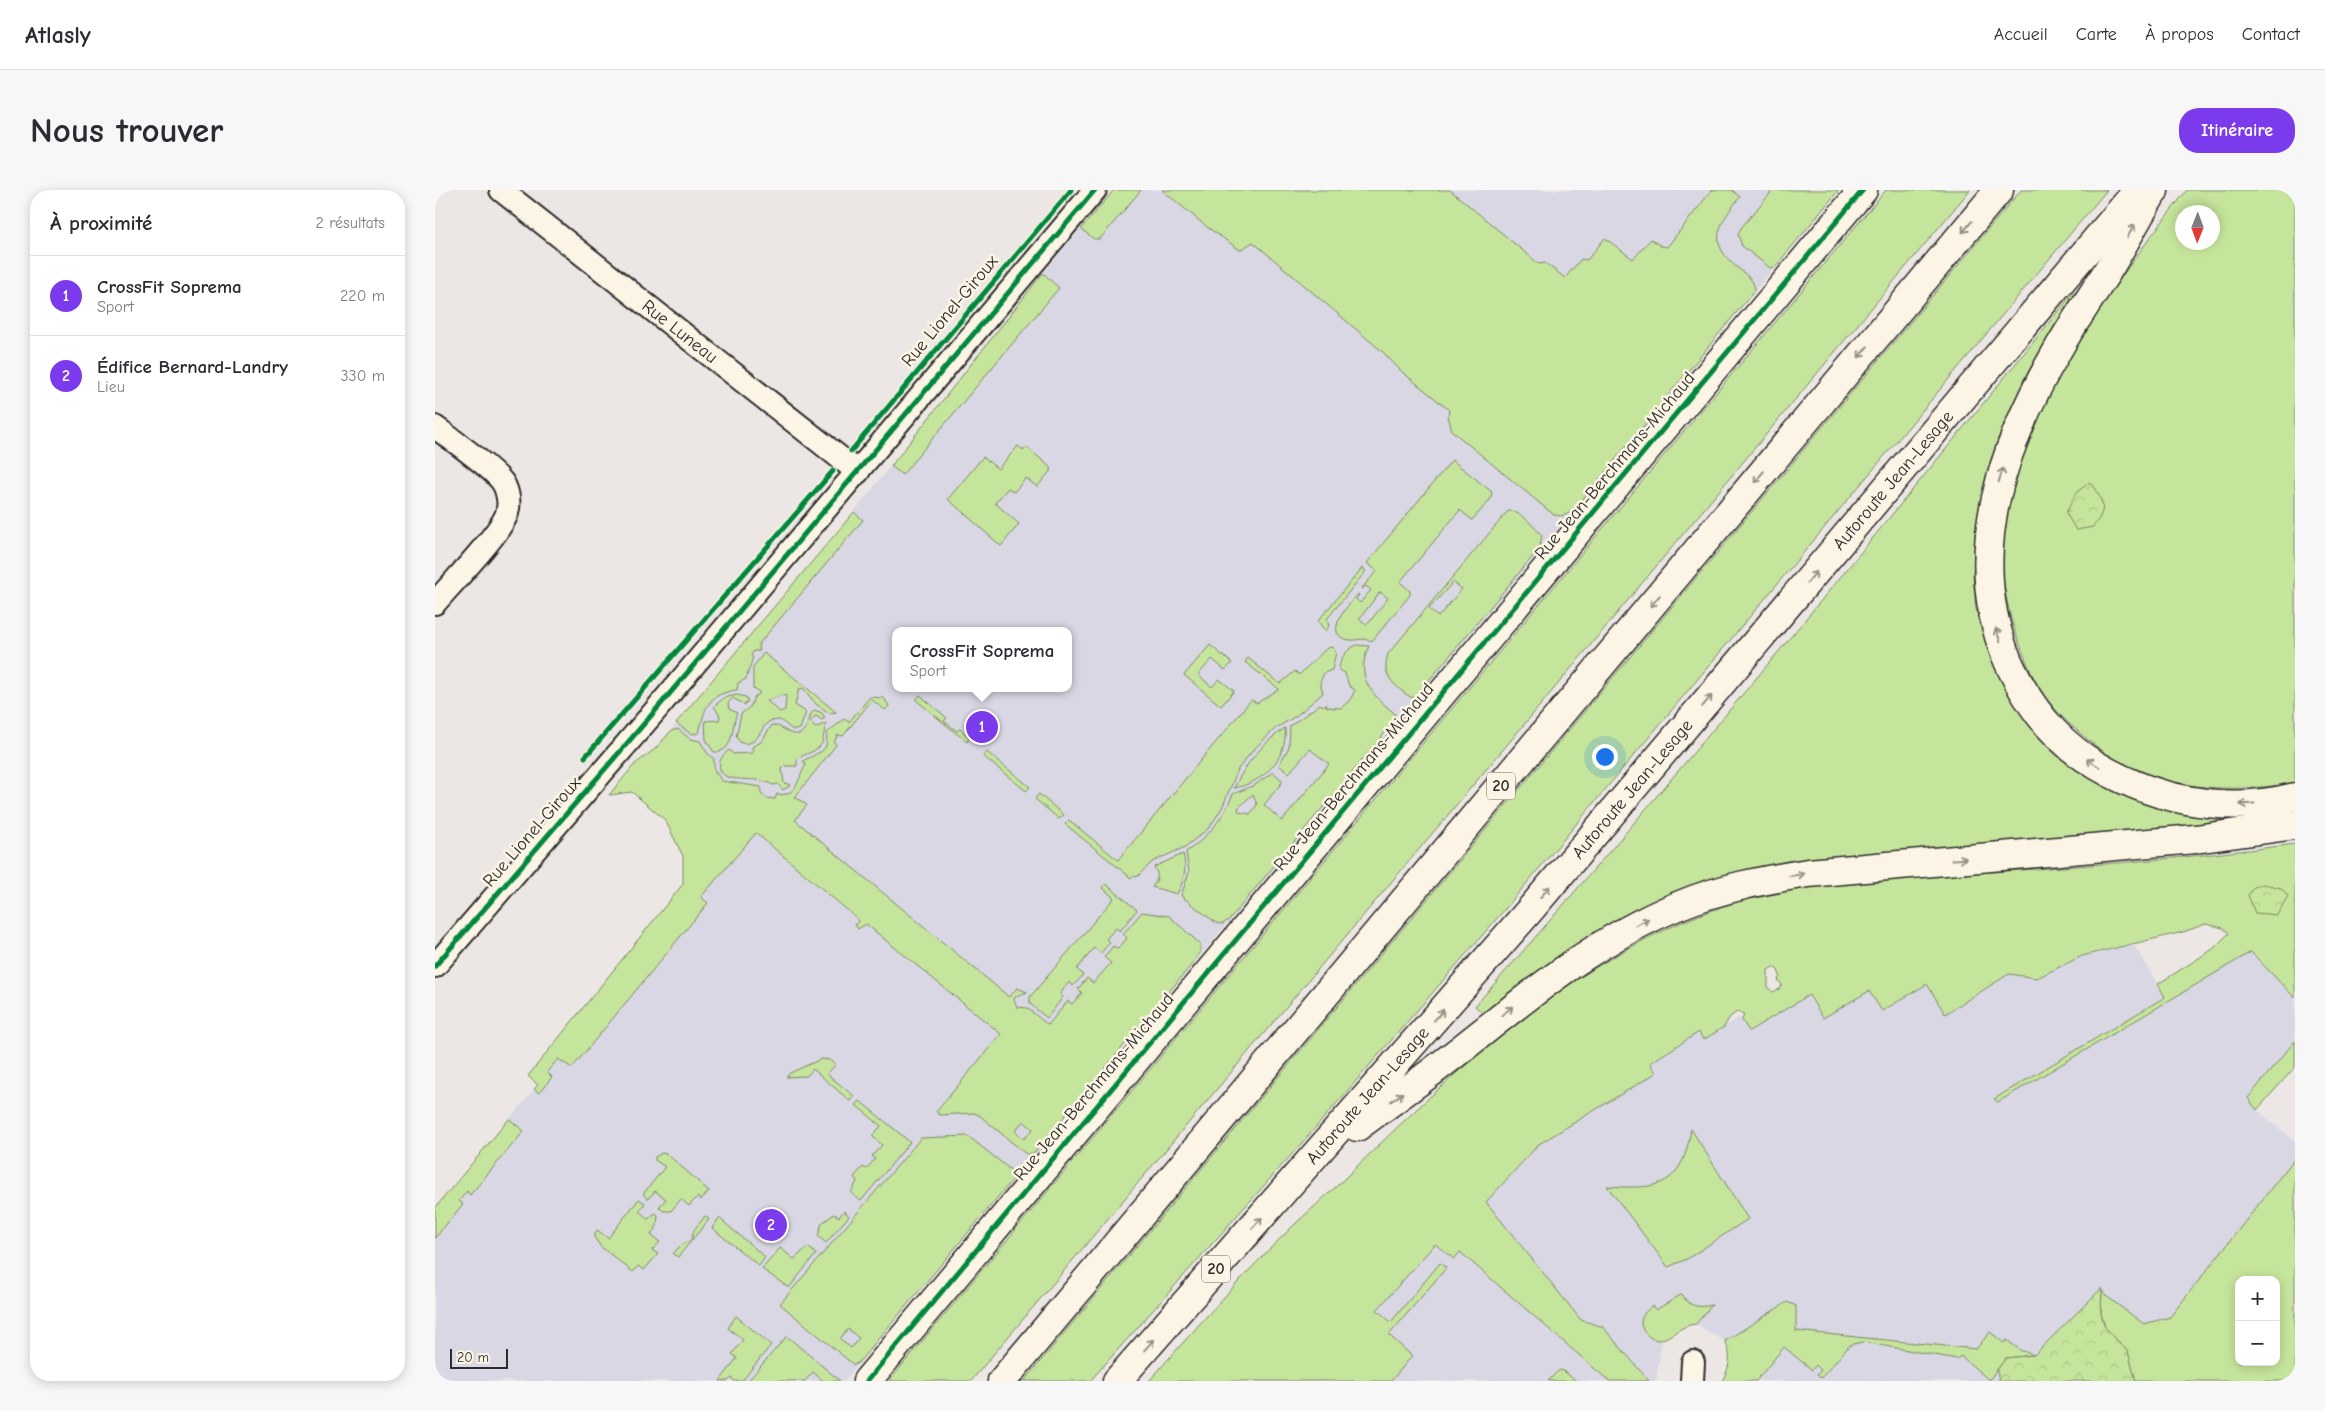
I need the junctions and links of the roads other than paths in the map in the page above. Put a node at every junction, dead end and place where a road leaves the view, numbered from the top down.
1 (501, 190) edge
2 (1095, 190) edge
3 (1863, 190) edge
4 (1999, 190) edge
5 (2138, 190) edge
6 (2154, 190) edge
7 (435, 427) edge
8 (858, 472) junction
9 (435, 603) edge
10 (2295, 797) edge
11 (2295, 825) edge
12 (435, 966) edge
13 (1315, 1158) junction
14 (867, 1381) edge
15 (1002, 1381) edge
16 (1117, 1381) edge

1 - 8 street, Rue Luneau
2 - 8 street, Rue Lionel-Giroux
3 - 14 main road, Rue Jean-Berchmans-Michaud
4 -> 15 main road, 20
13 -> 5 main road, Autoroute Jean-Lesage / 20
10 -> 6 main road
7 - 9 street
8 - 12 street, Rue Lionel-Giroux
13 -> 11 main road
16 -> 13 main road, Autoroute Jean-Lesage / 20

